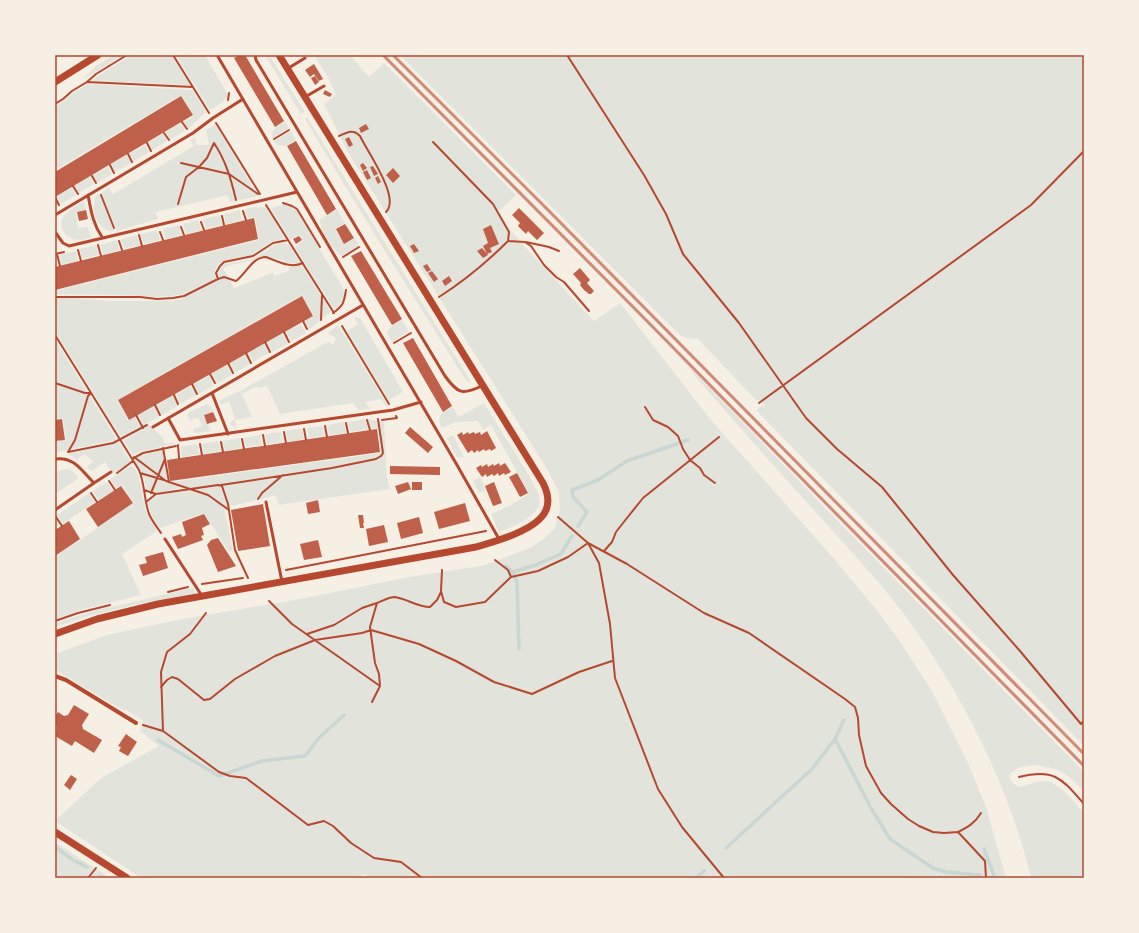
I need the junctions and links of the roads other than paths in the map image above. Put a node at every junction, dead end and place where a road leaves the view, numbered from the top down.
1 (98, 55) edge
2 (217, 55) edge
3 (255, 55) edge
4 (279, 55) edge
5 (305, 58) dead end
6 (287, 69) junction
7 (55, 82) edge
8 (324, 86) dead end
9 (305, 97) junction
10 (243, 99) junction
11 (297, 192) junction
12 (88, 195) junction
13 (55, 215) edge
14 (55, 232) edge
15 (102, 237) junction
16 (364, 305) junction
17 (483, 386) junction
18 (212, 393) junction
19 (421, 402) junction
20 (168, 418) junction
21 (153, 427) dead end
22 (228, 434) junction
23 (55, 459) edge
24 (111, 472) dead end
25 (94, 483) junction
26 (266, 502) dead end
27 (55, 510) edge
28 (165, 538) road end
29 (500, 541) junction
30 (282, 582) junction
31 (202, 596) junction
32 (55, 634) edge
33 (55, 676) edge
34 (136, 723) road end
35 (55, 832) edge
36 (127, 878) edge

1 - 7 street
2 - 10 lane
3 - 17 lane
4 - 6 street
5 - 6 lane
6 - 9 street
8 - 9 lane
9 - 17 street
10 - 11 lane
10 - 12 lane
11 - 15 lane
11 - 16 lane
12 - 13 lane
12 - 15 lane
14 - 15 lane
16 - 18 lane
16 - 19 lane
17 - 29 street
18 - 20 lane
18 - 22 lane
19 - 22 lane
19 - 29 lane
20 - 21 lane
20 - 22 lane
23 - 25 lane
24 - 25 lane
25 - 27 lane
26 - 30 lane
28 - 31 lane
29 - 30 street
30 - 31 street
31 - 32 street
33 - 34 street
35 - 36 street

